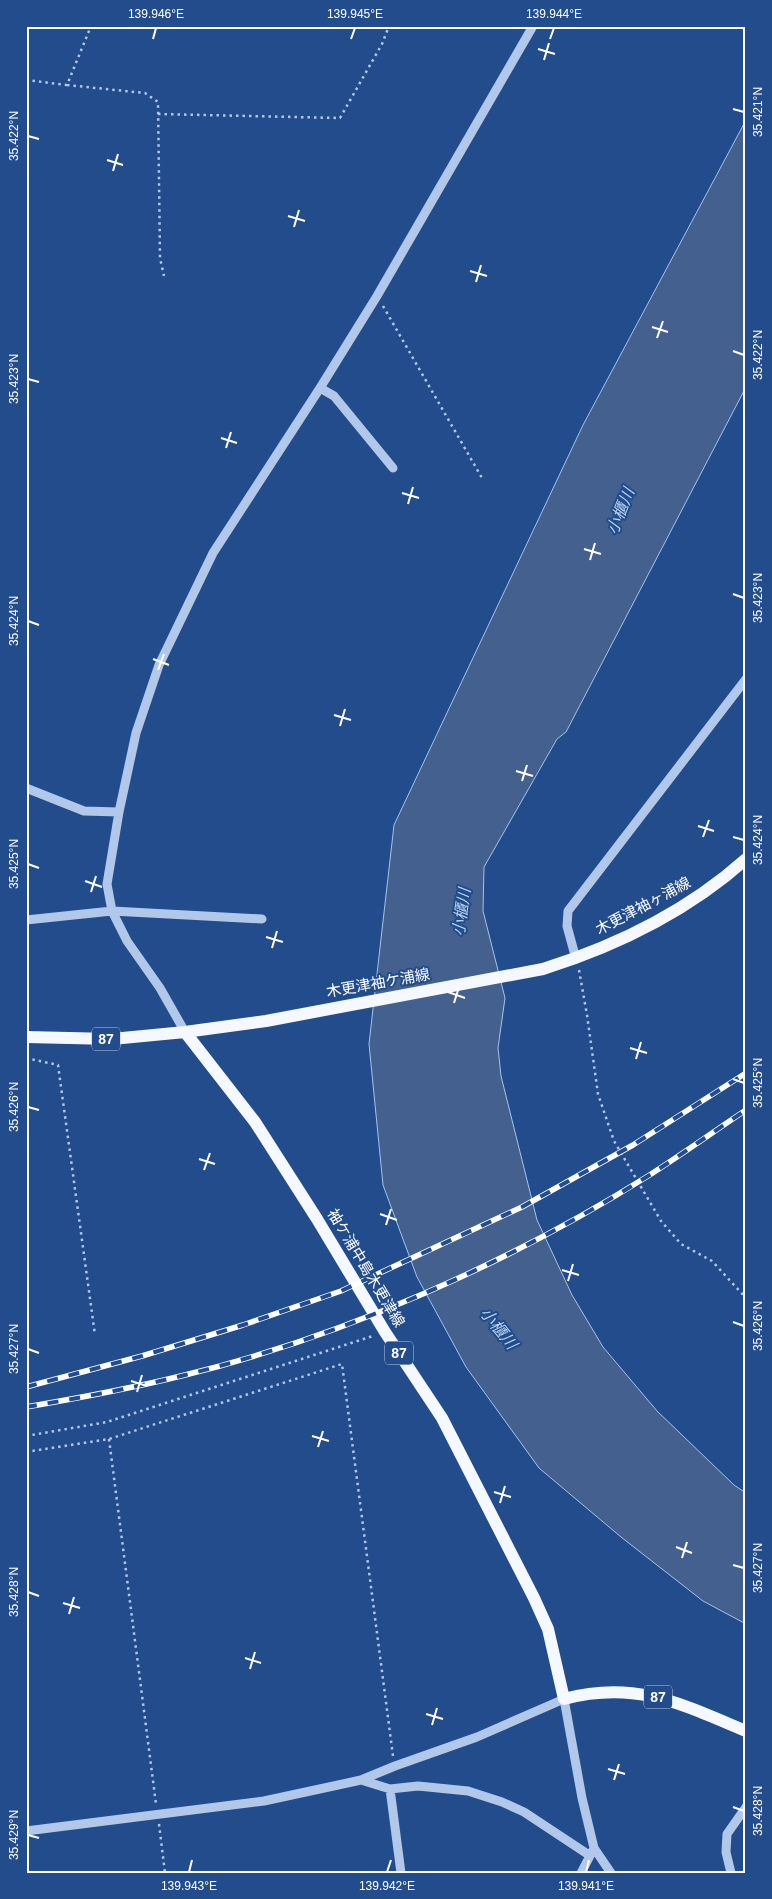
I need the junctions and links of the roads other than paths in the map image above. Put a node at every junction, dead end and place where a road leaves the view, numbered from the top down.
1 (533, 26) edge
2 (320, 388) junction
3 (393, 468) dead end
4 (746, 679) edge
5 (26, 788) edge
6 (119, 812) junction
7 (746, 859) edge
8 (112, 911) junction
9 (262, 919) dead end
10 (26, 920) edge
11 (576, 959) junction
12 (185, 1032) junction
13 (26, 1036) edge
14 (564, 1699) junction
15 (746, 1731) edge
16 (361, 1780) junction
17 (390, 1789) junction
18 (746, 1807) edge
19 (26, 1831) edge
20 (592, 1851) junction
21 (400, 1873) edge
22 (581, 1873) edge
23 (611, 1873) edge
24 (730, 1873) edge

1 - 2 street
2 - 3 street
2 - 6 street
4 - 11 street
5 - 6 street
6 - 8 street
7 - 11 main road, 木更津袖ヶ浦線
8 - 9 street
8 - 10 street
8 - 12 street
11 - 12 main road, 木更津袖ケ浦線
12 - 13 main road, 87
12 - 14 main road, 袖ケ浦中島木更津線 / 87
14 - 15 main road, 87
14 - 16 street
14 - 20 street
16 - 17 street
16 - 19 street
17 - 20 street
17 - 21 street
18 - 24 street
20 - 22 street
20 - 23 street

